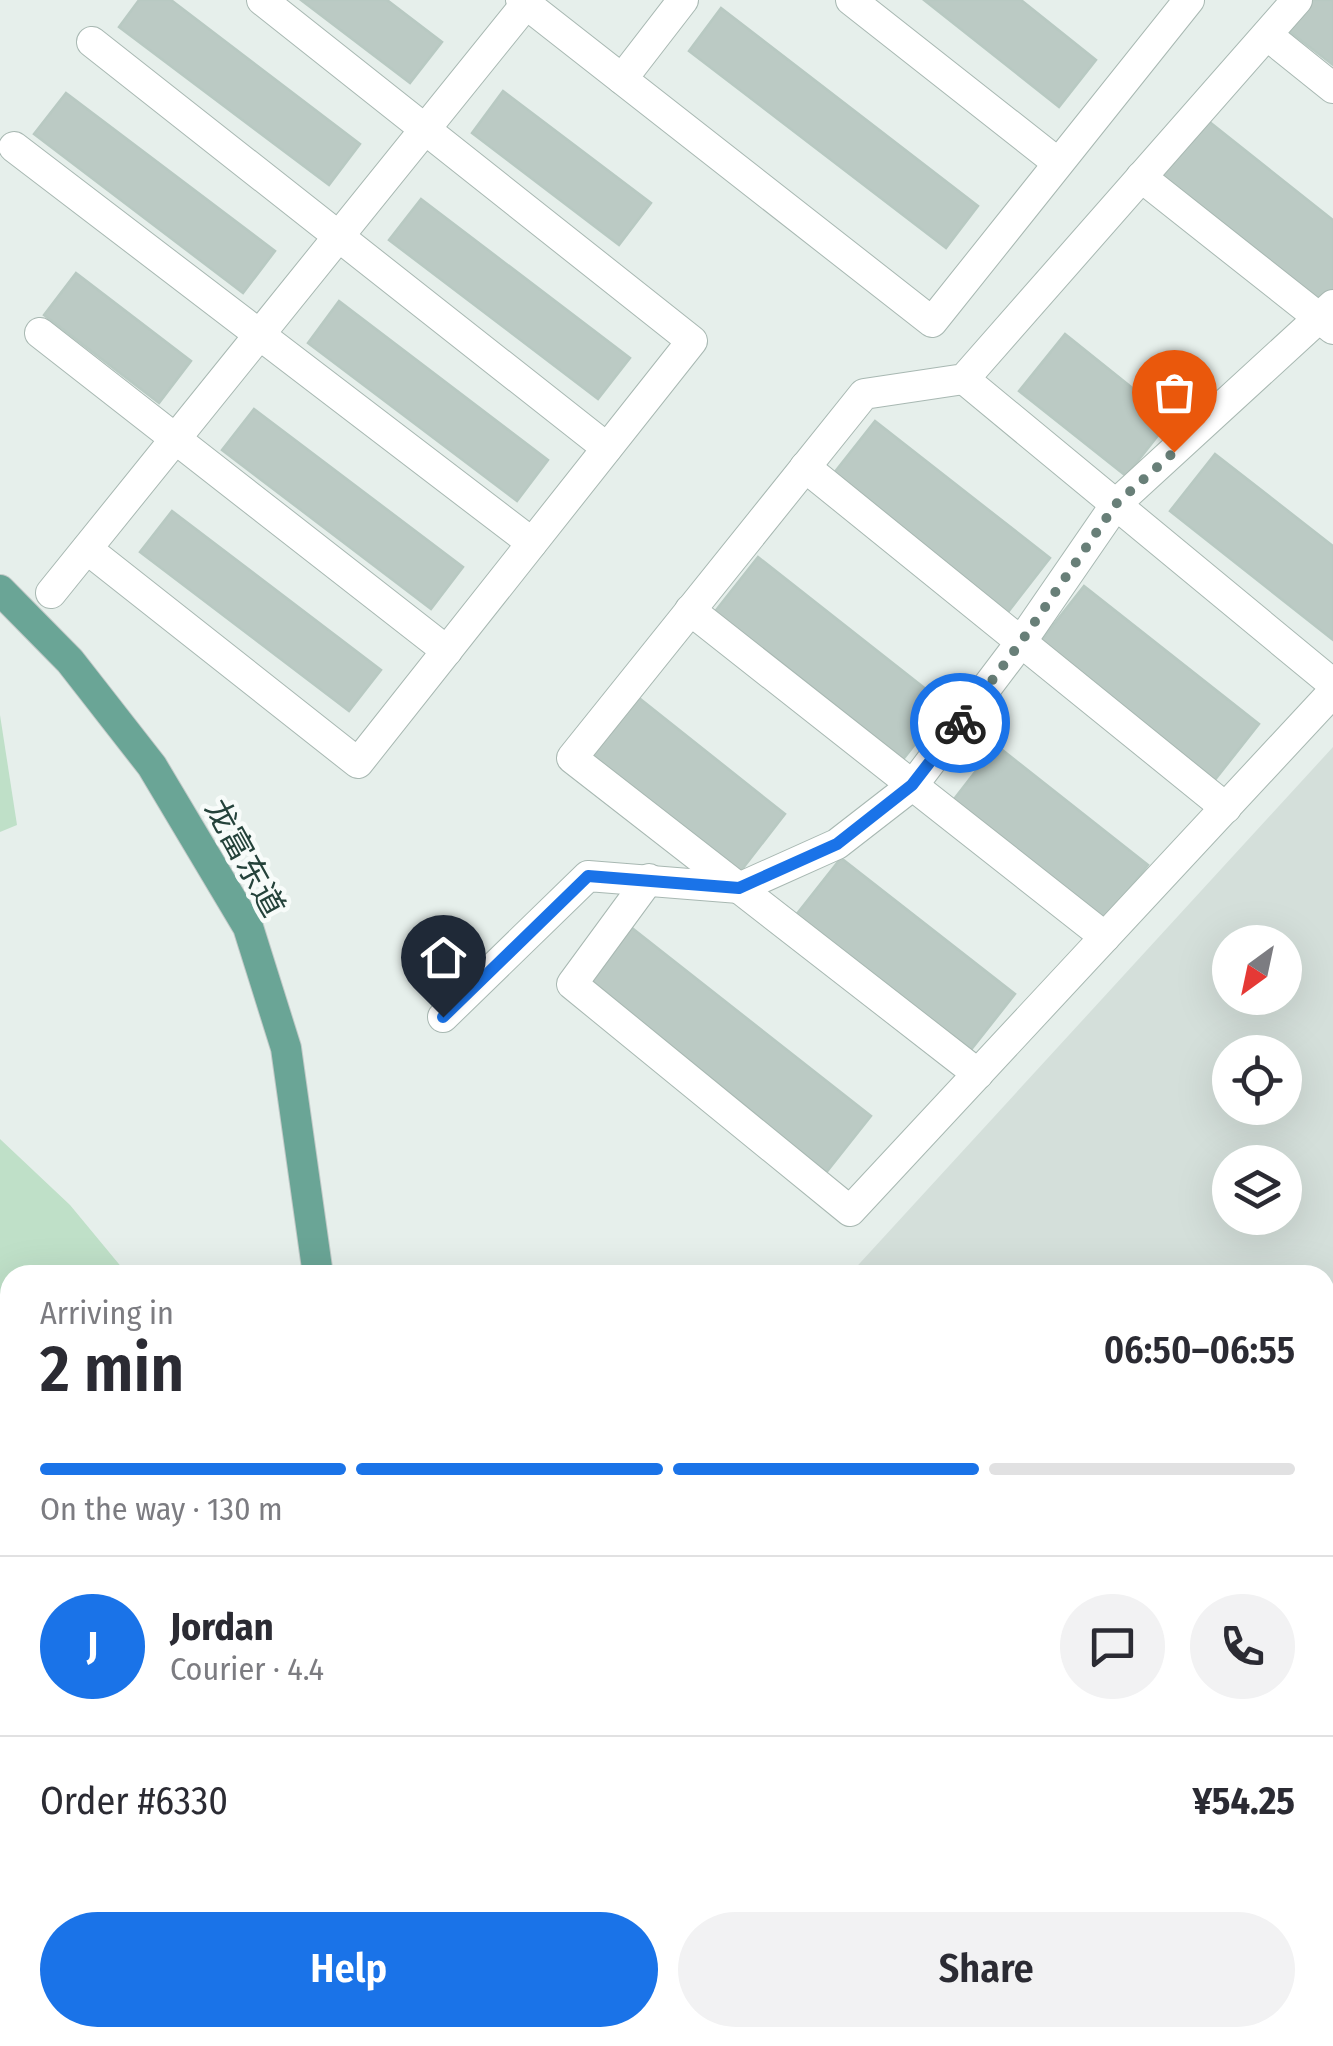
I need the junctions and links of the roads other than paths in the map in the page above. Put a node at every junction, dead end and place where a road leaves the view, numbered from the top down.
1 (262, 0) edge
2 (684, 0) edge
3 (851, 0) edge
4 (1188, 0) edge
5 (1298, 0) edge
6 (524, 2) edge
7 (1267, 35) junction
8 (92, 42) dead end
9 (622, 79) junction
10 (1333, 88) edge
11 (425, 129) junction
12 (14, 147) dead end
13 (1058, 164) junction
14 (1141, 177) junction
15 (338, 236) junction
16 (1329, 318) edge
17 (40, 333) dead end
18 (260, 334) junction
19 (964, 378) junction
20 (176, 439) junction
21 (607, 448) junction
22 (805, 467) junction
23 (1116, 504) junction
24 (532, 544) junction
25 (87, 549) junction
26 (0, 590) edge
27 (52, 593) dead end
28 (690, 610) junction
29 (1021, 642) junction
30 (447, 651) junction
31 (1333, 684) edge
32 (1333, 692) edge
33 (912, 785) junction
34 (1226, 808) junction
35 (650, 880) junction
36 (739, 888) junction
37 (1106, 938) junction
38 (443, 1017) dead end
39 (978, 1074) junction
40 (317, 1265) edge

1 - 11 street
2 - 9 street
3 - 13 street
4 - 13 street
5 - 7 street
6 - 9 street
6 - 11 street
7 - 10 street
7 - 14 street
8 - 15 street
9 - 13 street
11 - 15 street
11 - 21 street
12 - 18 street
14 - 16 street
14 - 19 street
15 - 18 street
15 - 21 street
16 - 23 street
17 - 20 street
18 - 20 street
18 - 24 street
19 - 22 street
19 - 23 street
20 - 25 street
20 - 30 street
21 - 24 street
22 - 28 street
22 - 29 street
23 - 29 street
23 - 31 street
24 - 30 street
25 - 27 street
25 - 30 street
26 - 40 main road, 龙富东道
28 - 33 street
28 - 36 street
29 - 33 street
29 - 34 street
32 - 34 street
33 - 36 street
33 - 37 street
34 - 37 street
35 - 36 street
35 - 38 street
35 - 39 street
36 - 39 street
37 - 39 street

